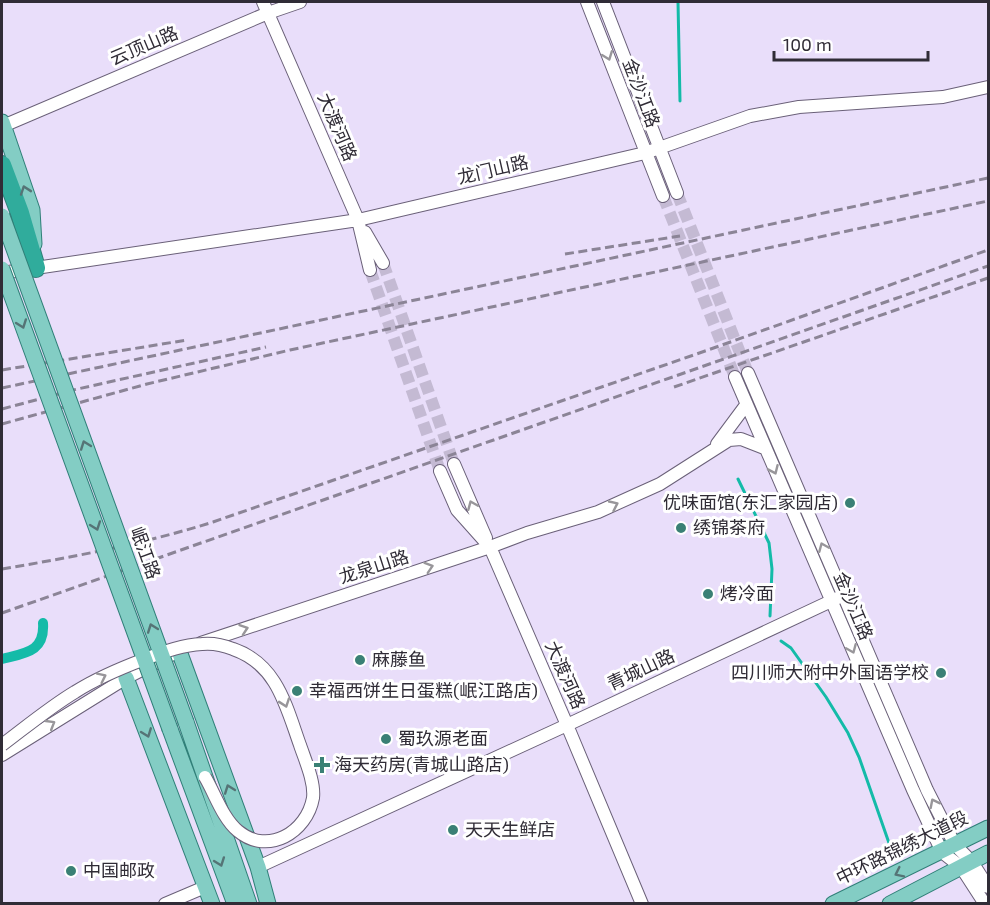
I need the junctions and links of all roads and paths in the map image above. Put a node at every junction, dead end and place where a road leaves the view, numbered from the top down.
1 (300, 2) edge
2 (587, 2) edge
3 (603, 2) edge
4 (266, 7) edge
5 (988, 87) edge
6 (2, 124) edge
7 (659, 148) junction
8 (645, 153) junction
9 (2, 165) edge
10 (677, 193) tunnel mouth
11 (663, 196) tunnel mouth
12 (10, 214) edge
13 (358, 220) junction
14 (383, 263) tunnel mouth
15 (36, 268) junction
16 (370, 270) tunnel mouth
17 (2, 271) edge
18 (748, 373) tunnel mouth
19 (735, 377) tunnel mouth
20 (746, 405) junction
21 (764, 448) junction
22 (713, 450) junction
23 (454, 464) tunnel mouth
24 (440, 471) tunnel mouth
25 (490, 547) junction
26 (844, 594) junction
27 (831, 600) junction
28 (178, 651) junction
29 (126, 678) junction
30 (567, 725) junction
31 (2, 745) edge
32 (2, 755) edge
33 (205, 777) junction
34 (988, 828) edge
35 (949, 849) junction
36 (988, 853) edge
37 (966, 864) junction
38 (258, 867) junction
39 (206, 887) junction
40 (988, 887) edge
41 (165, 903) edge
42 (212, 903) edge
43 (235, 903) edge
44 (249, 903) edge
45 (268, 903) edge
46 (642, 903) edge
47 (833, 903) edge
48 (890, 903) edge
49 (985, 903) edge

1 - 4 street, 云顶山路
2 -> 8 street, 金沙江路
3 - 7 street, 金沙江路
4 - 6 street, 云顶山路
4 - 13 street, 大渡河路
5 - 7 street, 龙门山路
15 -> 6 main road
7 - 8 street, 龙门山路
7 - 10 street, 金沙江路
8 - 11 street, 金沙江路
8 - 13 street, 龙门山路
9 - 12 highway
12 - 15 highway
33 -> 12 main road, 岷江路, bridge
13 - 14 street
13 - 15 street, 龙门山路
13 - 16 street, 大渡河路
15 - 17 street, 龙门山路
17 -> 43 main road, 岷江路, bridge
26 -> 18 street, 金沙江路
19 - 20 street, 金沙江路
20 - 21 street, 金沙江路
20 - 22 street
21 - 22 street, 龙泉山路
21 -> 27 street, 金沙江路
25 -> 22 street, 龙泉山路
25 -> 23 street
24 - 25 street, 大渡河路
28 -> 25 street, 龙泉山路
25 - 30 street, 大渡河路
26 - 27 street, 青城山路
35 -> 26 street, 金沙江路
27 - 30 street, 青城山路
27 -> 35 street, 金沙江路
28 - 29 street, 龙泉山路
38 -> 28 main road
32 -> 29 street, 龙泉山路
29 -> 39 main road
30 - 38 street, 青城山路
30 - 46 street, 大渡河路
31 -> 33 street, bridge
33 - 44 main road, 岷江路, bridge
34 - 35 main road, 中环路锦绣大道段
35 - 37 street, 金沙江路
35 -> 47 main road, 中环路锦绣大道段
36 - 37 main road
37 - 40 street, 金沙江路
37 - 48 main road
37 - 49 street, 金沙江路
38 - 45 main road
39 - 41 street
39 - 42 main road

